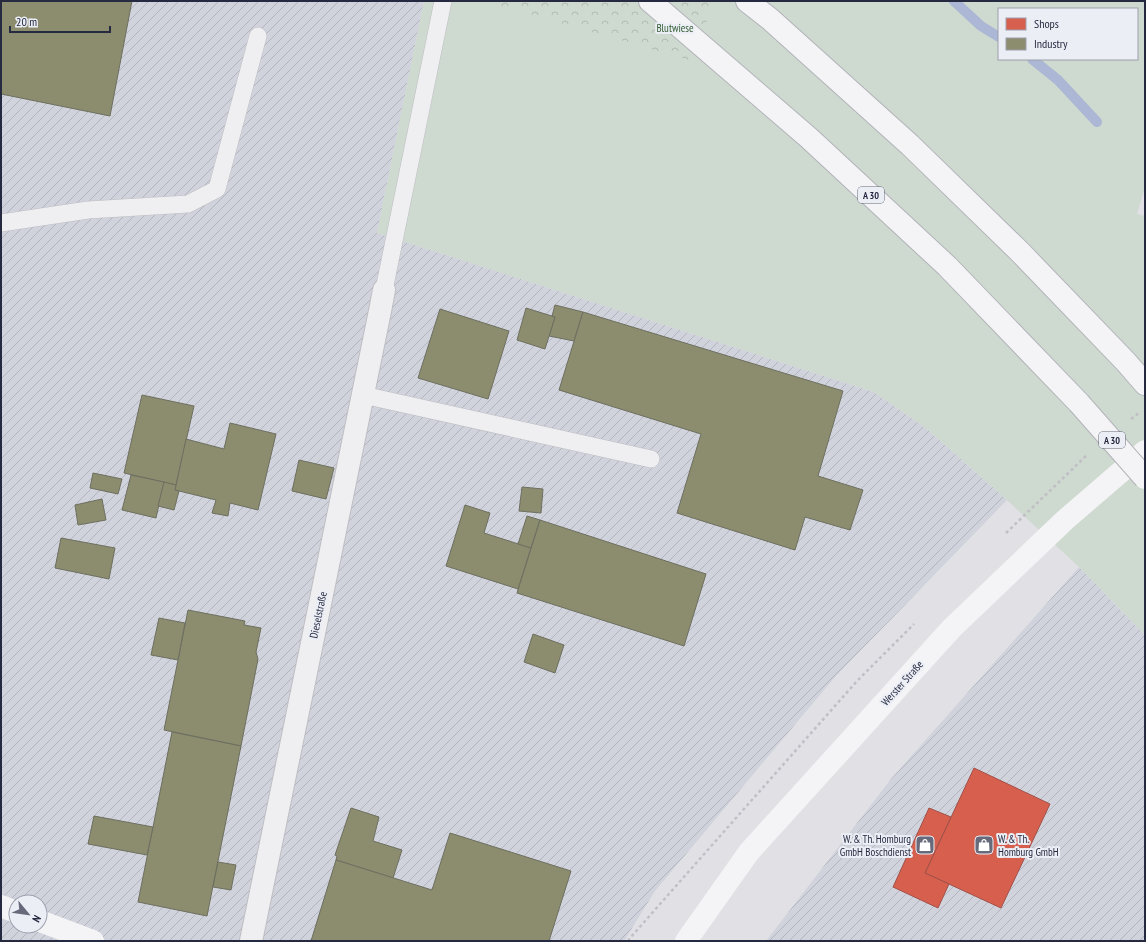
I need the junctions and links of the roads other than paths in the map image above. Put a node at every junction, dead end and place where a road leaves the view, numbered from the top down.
1 (443, 1) edge
2 (650, 1) edge
3 (747, 1) edge
4 (258, 36) dead end
5 (1, 223) edge
6 (384, 290) joint
7 (1145, 384) edge
8 (363, 395) junction
9 (1145, 451) edge
10 (651, 459) dead end
11 (1145, 478) edge
12 (48, 924) edge
13 (93, 941) edge
14 (251, 941) edge
15 (686, 941) edge

1 - 6 lane
2 - 11 main road, A 30, bridge
3 - 7 main road
4 - 5 lane
6 - 8 street, Dieselstraße
8 - 10 lane
8 - 14 street, Dieselstraße
9 - 15 main road, Werster Straße
12 - 13 main road

